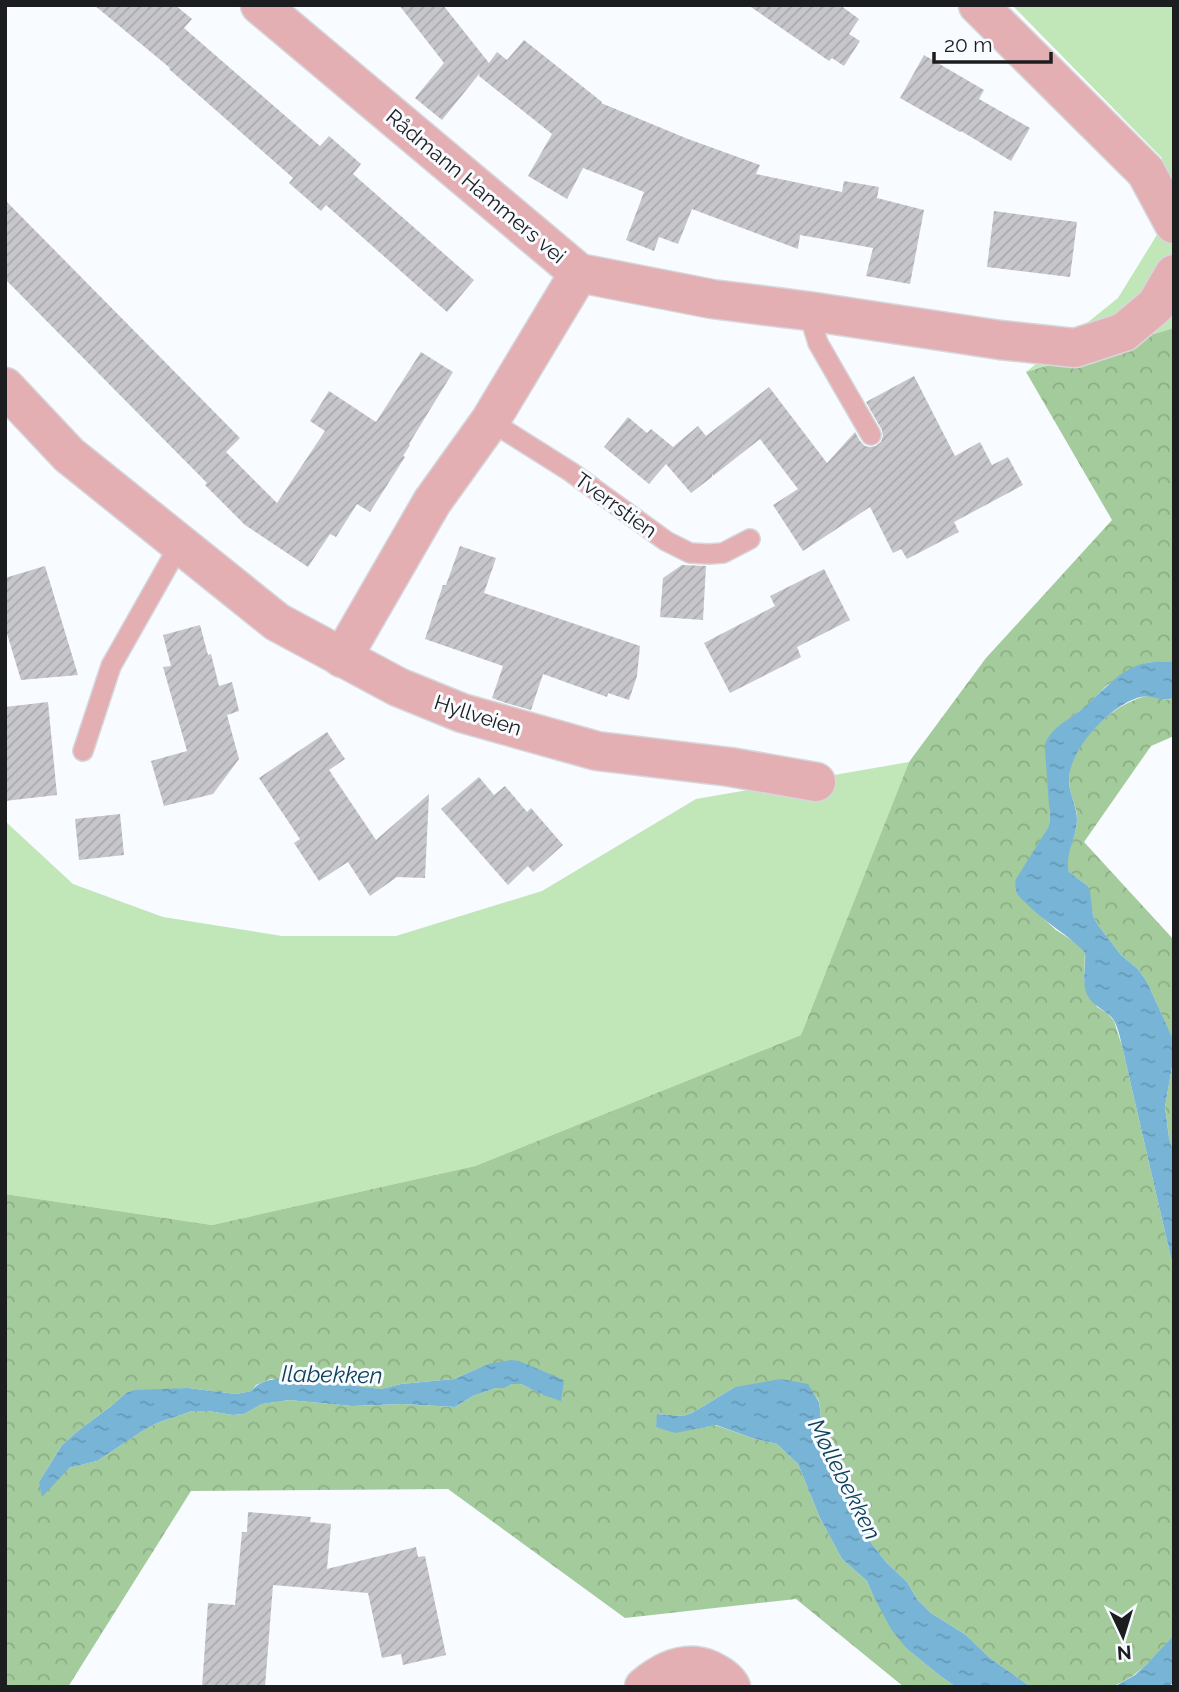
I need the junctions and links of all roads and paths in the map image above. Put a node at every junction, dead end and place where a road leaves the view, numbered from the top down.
1 (260, 5) edge
2 (978, 5) edge
3 (1174, 225) edge
4 (579, 273) junction
5 (1174, 274) edge
6 (808, 311) junction
7 (5, 387) edge
8 (490, 421) junction
9 (871, 436) dead end
10 (750, 539) dead end
11 (180, 544) junction
12 (342, 658) junction
13 (83, 751) dead end
14 (816, 782) dead end
15 (644, 1687) edge
16 (732, 1687) edge

1 - 4 street, Rådmann Hammers vei
2 - 3 street
4 - 6 street, Rådmann Hammers vei
4 - 8 street
5 - 6 street, Rådmann Hammers vei
6 - 9 lane
7 - 11 street, Hyllveien
8 - 10 lane, Tverrstien
8 - 12 street
11 - 12 street, Hyllveien
11 - 13 lane
12 - 14 street, Hyllveien
15 - 16 street

